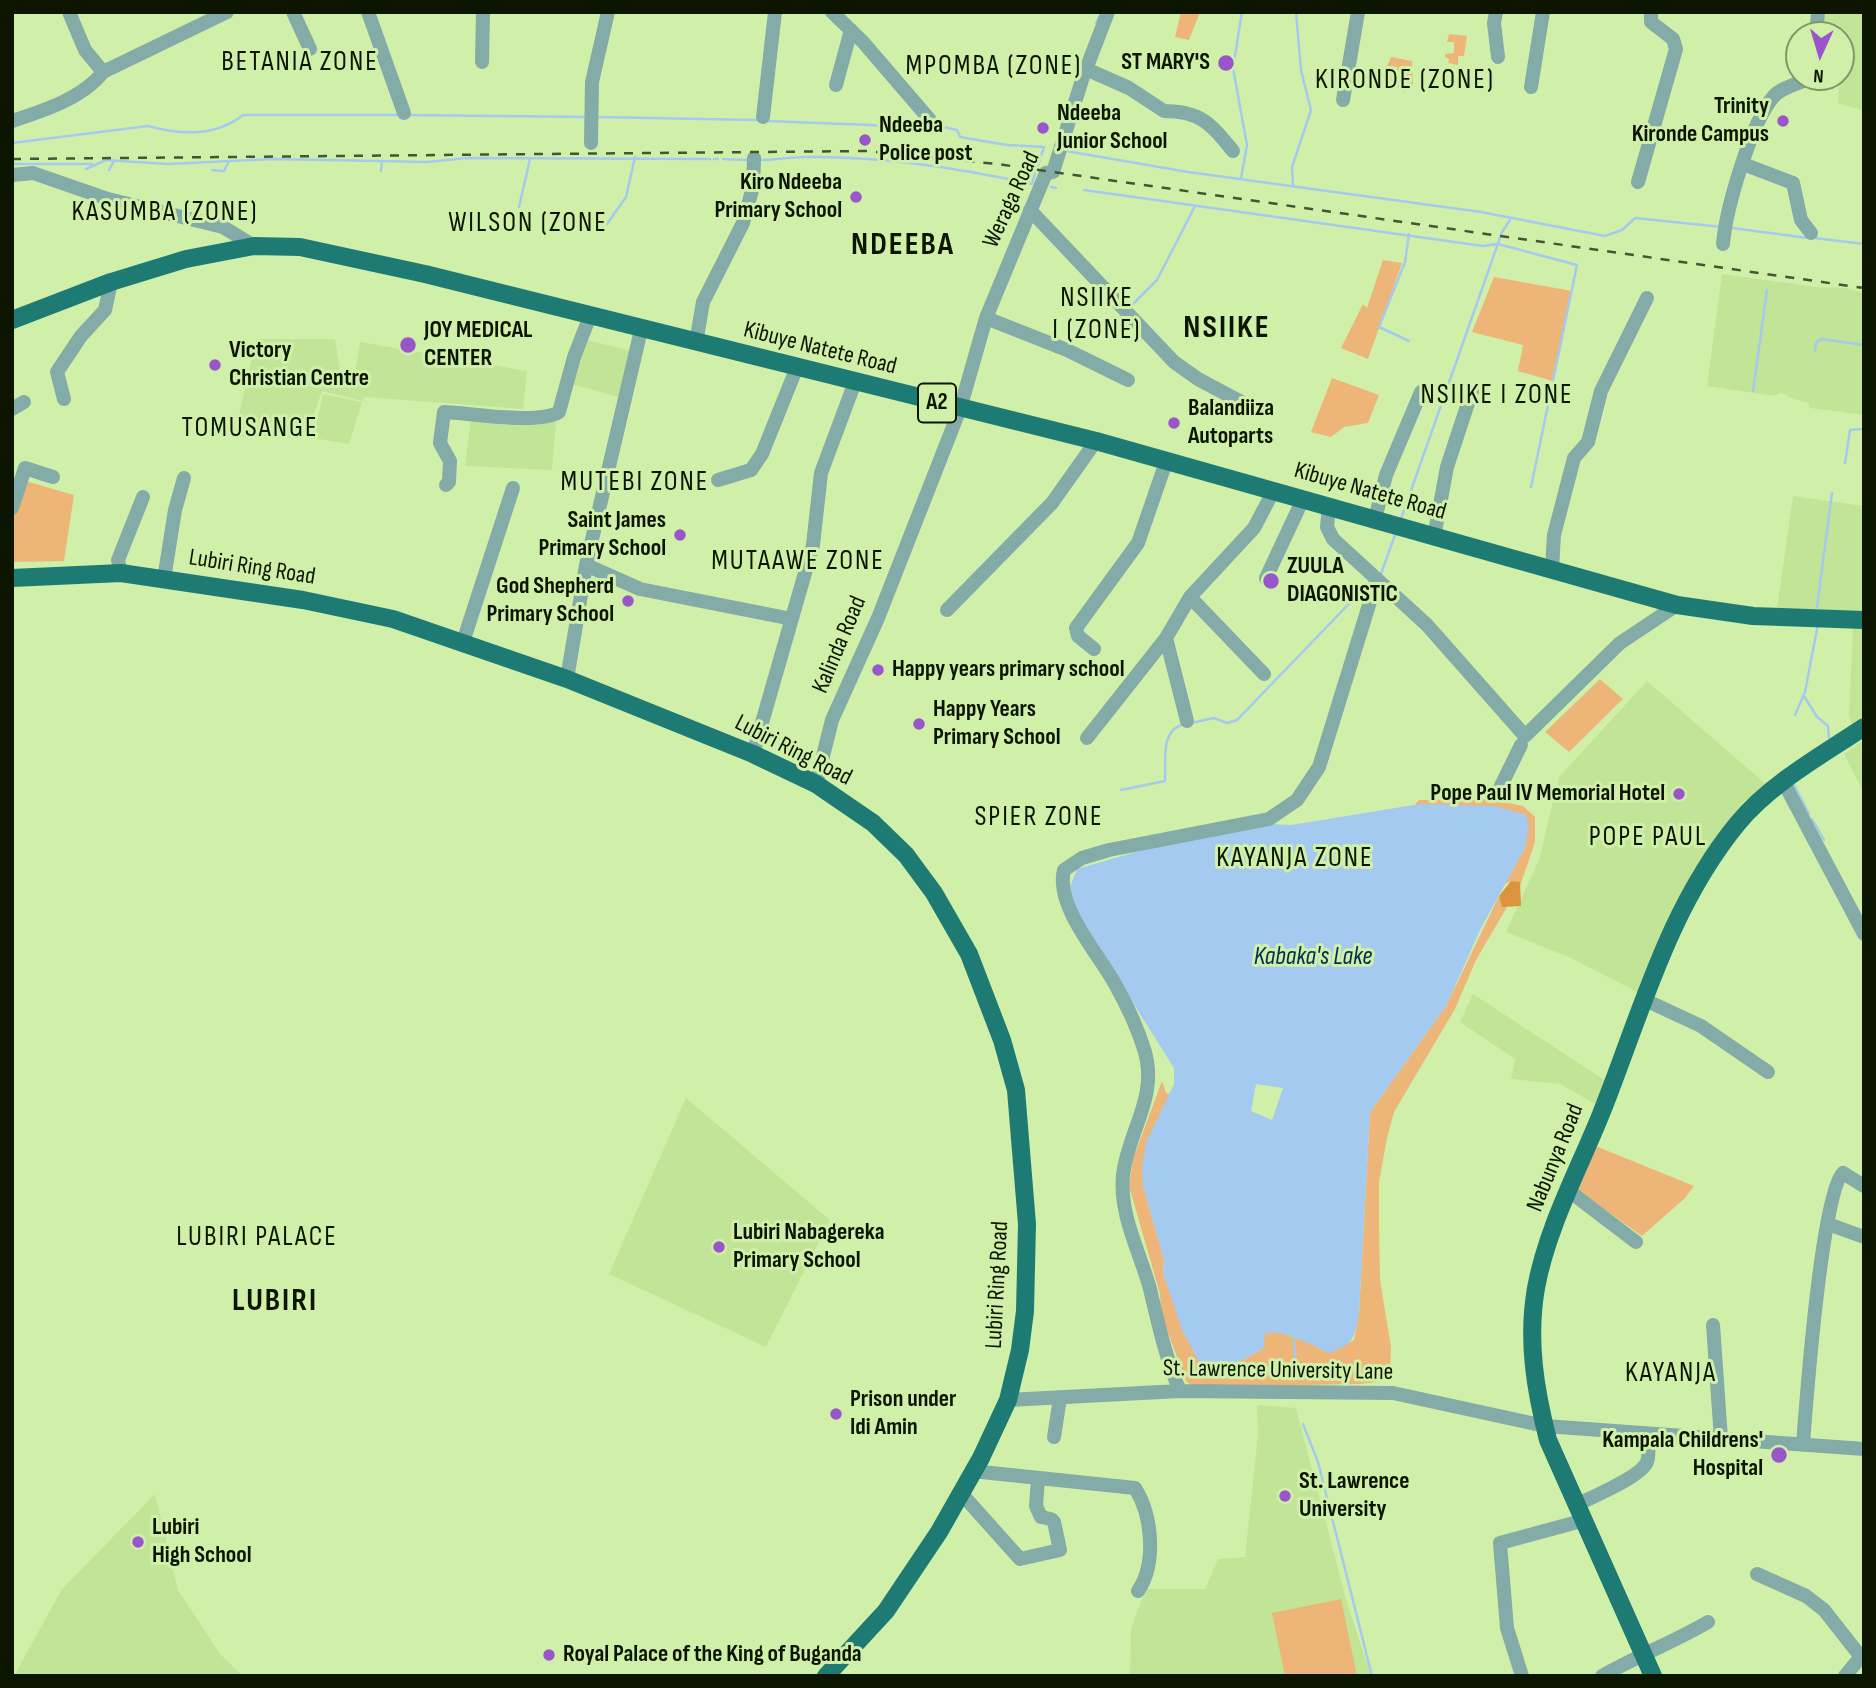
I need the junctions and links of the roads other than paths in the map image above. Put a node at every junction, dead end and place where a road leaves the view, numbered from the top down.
1 (69, 12) edge
2 (227, 12) edge
3 (293, 12) edge
4 (368, 12) edge
5 (483, 12) edge
6 (608, 12) edge
7 (775, 12) edge
8 (832, 12) edge
9 (1108, 12) edge
10 (1358, 12) edge
11 (1496, 12) edge
12 (1542, 12) edge
13 (1651, 12) edge
14 (851, 30) junction
15 (310, 49) dead end
16 (1498, 57) dead end
17 (482, 61) dead end
18 (1086, 69) junction
19 (103, 72) junction
20 (836, 85) dead end
21 (1531, 87) dead end
22 (1785, 89) edge
23 (1343, 100) dead end
24 (404, 113) dead end
25 (763, 117) dead end
26 (930, 120) dead end
27 (12, 121) edge
28 (591, 143) dead end
29 (1233, 151) dead end
30 (754, 160) dead end
31 (1743, 164) junction
32 (12, 175) edge
33 (1638, 182) dead end
34 (1030, 210) junction
35 (1725, 233) dead end
36 (1811, 233) dead end
37 (254, 246) junction
38 (111, 282) junction
39 (1647, 298) dead end
40 (590, 316) junction
41 (986, 318) junction
42 (12, 320) edge
43 (640, 330) junction
44 (696, 342) junction
45 (797, 367) junction
46 (1128, 380) dead end
47 (855, 382) junction
48 (1472, 390) dead end
49 (1422, 392) dead end
50 (64, 399) dead end
51 (1243, 403) dead end
52 (960, 409) junction
53 (1096, 441) junction
54 (1166, 461) junction
55 (53, 477) dead end
56 (184, 478) dead end
57 (718, 480) dead end
58 (446, 485) dead end
59 (513, 488) dead end
60 (1274, 490) junction
61 (143, 497) dead end
62 (1303, 499) junction
63 (1329, 506) junction
64 (12, 508) edge
65 (1375, 519) junction
66 (1434, 537) junction
67 (586, 565) junction
68 (1552, 569) junction
69 (121, 573) junction
70 (12, 578) edge
71 (1266, 578) dead end
72 (164, 579) junction
73 (1377, 579) junction
74 (1190, 597) junction
75 (1677, 604) junction
76 (947, 610) dead end
77 (792, 619) junction
78 (1864, 620) edge
79 (1166, 638) junction
80 (463, 642) junction
81 (1094, 649) dead end
82 (1264, 674) dead end
83 (567, 679) junction
84 (1187, 720) dead end
85 (1864, 727) edge
86 (1087, 738) dead end
87 (1521, 746) dead end
88 (753, 754) junction
89 (1784, 783) junction
90 (816, 784) junction
91 (1496, 796) dead end
92 (1864, 934) edge
93 (1643, 999) junction
94 (1768, 1072) dead end
95 (1864, 1186) edge
96 (1569, 1191) junction
97 (1828, 1224) junction
98 (1864, 1237) edge
99 (1636, 1242) dead end
100 (1713, 1325) dead end
101 (1180, 1391) junction
102 (1060, 1398) junction
103 (1008, 1400) junction
104 (1536, 1424) junction
105 (1648, 1434) junction
106 (1054, 1437) dead end
107 (1721, 1439) junction
108 (1803, 1444) junction
109 (1864, 1449) edge
110 (972, 1471) junction
111 (1038, 1479) junction
112 (960, 1492) junction
113 (1581, 1512) junction
114 (1757, 1574) dead end
115 (1138, 1591) dead end
116 (1708, 1622) dead end
117 (1642, 1653) junction
118 (1862, 1655) edge
119 (826, 1676) edge
120 (1521, 1676) edge
121 (1602, 1676) edge
122 (1653, 1676) edge
123 (1845, 1676) edge

1 - 19 street
2 - 19 street
3 - 15 street
4 - 24 street
5 - 17 street
6 - 28 street
7 - 25 street
8 - 14 street
9 - 18 street, Weraga Road
10 - 23 street
11 - 16 street
12 - 21 street
13 - 33 street
14 - 20 street
14 - 26 street
18 - 29 street
18 - 34 street, Weraga Road
19 - 27 street
22 - 31 street
30 - 44 street
31 - 35 street
31 - 36 street
32 - 37 street
34 - 41 street, Weraga Road
34 - 51 street
37 - 38 main road, Kibuye Natete Road / A2
37 - 40 main road, Kibuye Natete Road / A2
38 - 42 main road, Kibuye Natete Road / A2
38 - 50 street
39 - 68 street
40 - 43 main road, Kibuye Natete Road / A2
40 - 58 street
41 - 46 street
41 - 52 street, Weraga Road
43 - 44 main road, Kibuye Natete Road / A2
43 - 67 street
44 - 45 main road, Kibuye Natete Road / A2
45 - 47 main road, Kibuye Natete Road / A2
45 - 57 street
47 - 52 main road, Kibuye Natete Road / A2
47 - 77 street
48 - 66 street
49 - 65 street
52 - 53 main road, Kibuye Natete Road / A2
52 - 90 street, Kalinda Road
53 - 54 main road, Kibuye Natete Road / A2
53 - 76 street
54 - 60 main road, Kibuye Natete Road / A2
54 - 81 street
55 - 64 street
56 - 72 street
59 - 80 street
60 - 62 main road, Kibuye Natete Road / A2
60 - 74 street
61 - 69 street
62 - 63 main road, Kibuye Natete Road / A2
62 - 71 street
63 - 65 main road, Kibuye Natete Road / A2
63 - 73 street
65 - 66 main road, Kibuye Natete Road / A2
66 - 68 main road, Kibuye Natete Road / A2
67 - 77 street
67 - 83 street
68 - 75 main road, Kibuye Natete Road / A2
69 - 70 main road, Lubiri Ring Road
69 - 72 main road, Lubiri Ring Road
72 - 80 main road, Lubiri Ring Road
73 - 75 street
73 - 101 street
74 - 79 street
74 - 82 street
75 - 78 main road, Kibuye Natete Road / A2
77 - 88 street
79 - 84 street
79 - 86 street
80 - 83 main road, Lubiri Ring Road
83 - 88 main road, Lubiri Ring Road
85 - 89 main road, Nabunya Road
87 - 91 street
88 - 90 main road, Lubiri Ring Road
89 - 92 street
89 - 93 main road, Nabunya Road
90 - 103 main road, Lubiri Ring Road
93 - 94 street
93 - 96 main road, Nabunya Road
95 - 97 street
96 - 99 street
96 - 104 main road, Nabunya Road
97 - 98 street
97 - 108 street
100 - 107 street
101 - 102 street, St. Lawrence University Lane
101 - 104 street, St. Lawrence University Lane
102 - 103 street, St. Lawrence University Lane
102 - 106 street
103 - 110 main road, Lubiri Ring Road
104 - 105 street, St. Lawrence University Lane
104 - 113 main road, Nabunya Road
105 - 107 street, St. Lawrence University Lane
105 - 113 street
107 - 108 street, St. Lawrence University Lane
108 - 109 street, St. Lawrence University Lane
110 - 111 street
110 - 112 main road, Lubiri Ring Road
111 - 112 street
111 - 115 street
112 - 119 main road, Lubiri Ring Road
113 - 117 main road, Nabunya Road
113 - 120 street
114 - 118 street
116 - 117 street
117 - 121 street
117 - 122 main road, Nabunya Road
118 - 123 street

